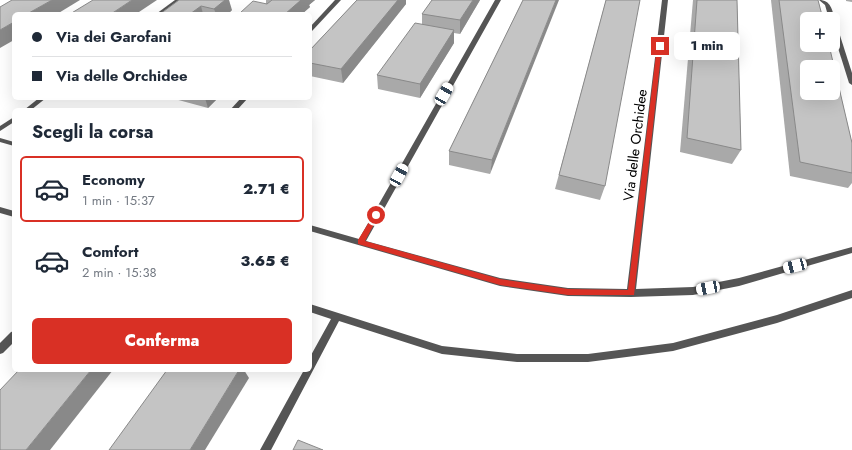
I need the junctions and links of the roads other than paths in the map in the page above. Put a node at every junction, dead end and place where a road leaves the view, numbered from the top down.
1 (178, 0) edge
2 (338, 0) edge
3 (498, 0) edge
4 (665, 0) edge
5 (822, 0) edge
6 (162, 12) edge
7 (830, 12) edge
8 (312, 28) edge
9 (840, 45) edge
10 (852, 83) edge
11 (40, 100) edge
12 (243, 100) edge
13 (30, 108) edge
14 (235, 108) edge
15 (12, 121) edge
16 (0, 130) edge
17 (0, 140) edge
18 (12, 143) edge
19 (0, 210) edge
20 (12, 213) edge
21 (312, 229) edge
22 (361, 242) junction
23 (852, 250) edge
24 (631, 293) junction
25 (852, 294) edge
26 (312, 309) edge
27 (337, 316) junction
28 (12, 337) edge
29 (0, 350) edge
30 (312, 363) edge
31 (307, 372) edge
32 (265, 450) edge

1 - 6 street
2 - 8 street
3 - 22 street
4 - 24 street, Via delle Orchidee
5 - 7 street
9 - 10 street
11 - 13 street
12 - 14 street
15 - 16 street
17 - 18 street
19 - 20 street
21 - 22 street
22 - 24 street
23 - 24 street
25 - 27 street
26 - 27 street
27 - 30 street
28 - 29 street
31 - 32 street

